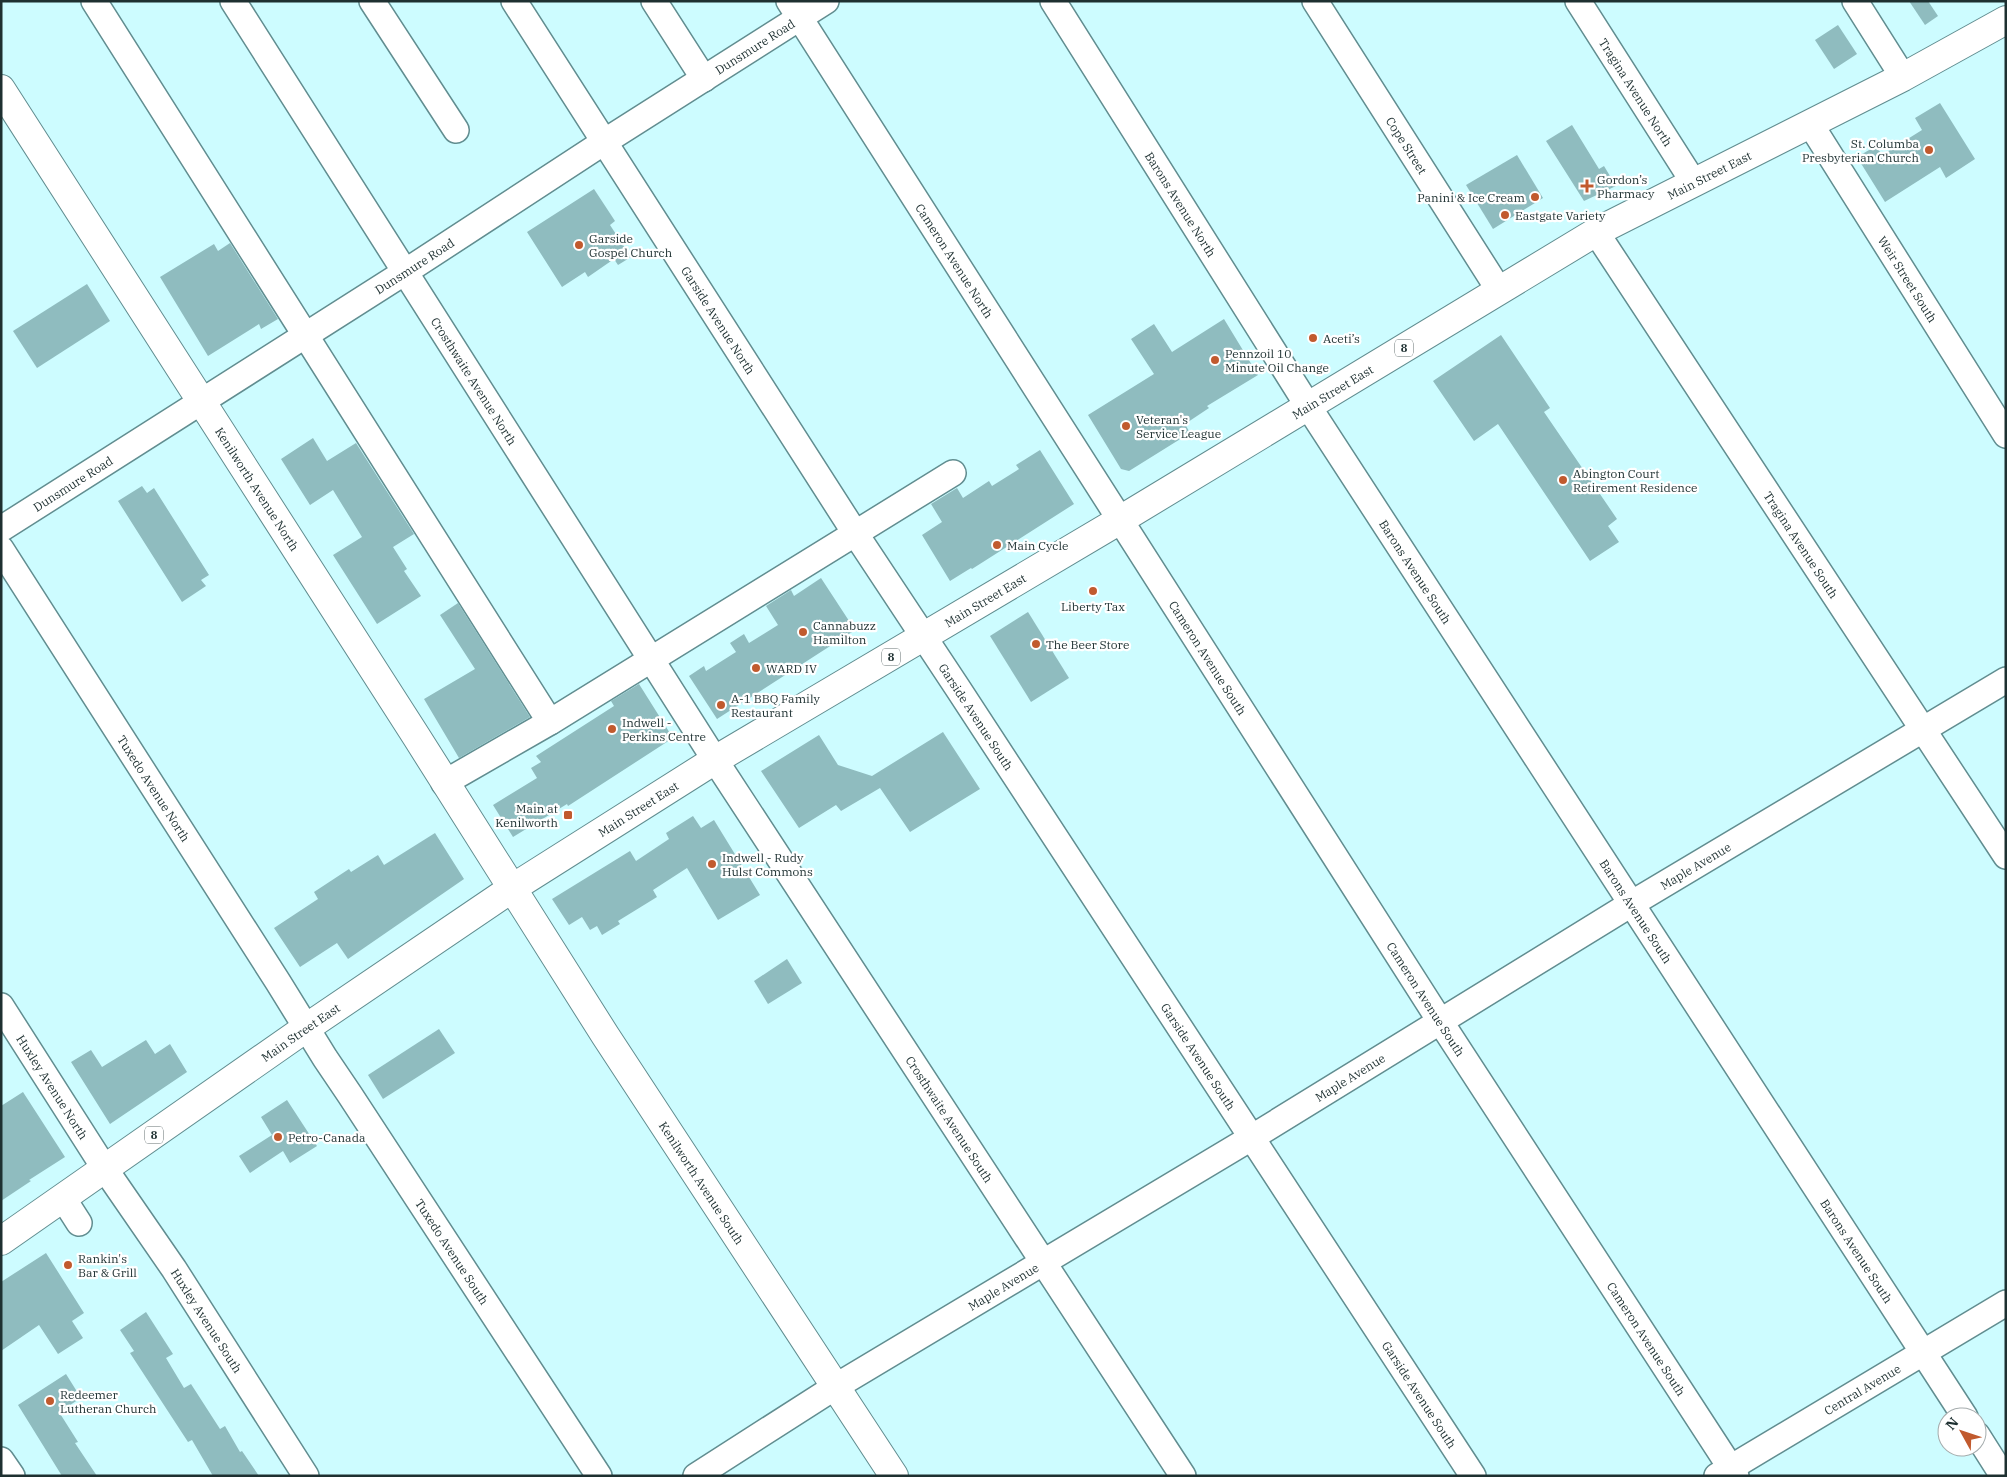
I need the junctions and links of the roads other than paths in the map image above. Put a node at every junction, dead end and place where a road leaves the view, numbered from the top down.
1 (94, 1) edge
2 (233, 1) edge
3 (372, 1) edge
4 (514, 1) edge
5 (654, 1) edge
6 (826, 1) edge
7 (1053, 1) edge
8 (1315, 1) edge
9 (1578, 1) edge
10 (1854, 1) edge
11 (794, 9) edge
12 (2006, 20) edge
13 (1903, 78) junction
14 (704, 80) junction
15 (1, 89) edge
16 (1811, 125) junction
17 (456, 130) dead end
18 (604, 142) junction
19 (1694, 183) junction
20 (1596, 232) junction
21 (405, 272) junction
22 (1499, 290) junction
23 (304, 336) junction
24 (200, 402) junction
25 (1308, 406) junction
26 (2006, 435) edge
27 (953, 473) dead end
28 (1120, 520) junction
29 (1, 529) edge
30 (854, 533) junction
31 (1, 549) edge
32 (924, 637) junction
33 (651, 658) junction
34 (2006, 680) edge
35 (550, 722) junction
36 (1922, 729) junction
37 (715, 760) junction
38 (444, 783) junction
39 (2006, 856) edge
40 (511, 889) junction
41 (1631, 904) junction
42 (1, 1006) edge
43 (1440, 1021) junction
44 (306, 1028) junction
45 (1251, 1138) junction
46 (105, 1169) junction
47 (62, 1198) junction
48 (79, 1223) dead end
49 (1, 1241) edge
50 (1043, 1263) junction
51 (2006, 1303) edge
52 (1924, 1353) junction
53 (835, 1387) junction
54 (1959, 1407) edge
55 (1987, 1451) edge
56 (1, 1460) edge
57 (1728, 1473) edge
58 (12, 1476) edge
59 (306, 1476) edge
60 (599, 1476) edge
61 (696, 1476) edge
62 (894, 1476) edge
63 (1183, 1476) edge
64 (1473, 1476) edge
65 (2003, 1476) edge

1 - 23 street
2 - 21 street, Crosthwaite Avenue North
3 - 17 street
4 - 18 street, Garside Avenue North
5 - 14 street
6 - 11 street, Dunsmure Road
7 - 25 street, Barons Avenue North
8 - 22 street, Cope Street
9 - 19 street, Tragina Avenue North
10 - 13 street
11 - 14 street, Dunsmure Road
11 - 28 street, Cameron Avenue North
12 - 13 main road, Main Street East / 8
13 - 16 main road, Main Street East / 8
14 - 18 street, Dunsmure Road
15 - 24 main road, Kenilworth Avenue North
16 - 19 main road, Main Street East / 8
16 - 26 street, Weir Street South
18 - 21 street, Dunsmure Road
18 - 30 street, Garside Avenue North
19 - 20 main road, Main Street East / 8
20 - 22 main road, Main Street East / 8
20 - 36 street, Tragina Avenue South
21 - 23 street, Dunsmure Road
21 - 33 street, Crosthwaite Avenue North
22 - 25 main road, Main Street East / 8
23 - 24 street, Dunsmure Road
23 - 35 street
24 - 29 street, Dunsmure Road
24 - 38 main road, Kenilworth Avenue North
25 - 28 main road, Main Street East / 8
25 - 41 street, Barons Avenue South
27 - 30 street
28 - 32 main road, Main Street East / 8
28 - 43 street, Cameron Avenue South
30 - 32 street, Garside Avenue North
30 - 33 street
31 - 44 street, Tuxedo Avenue North
32 - 37 main road, Main Street East / 8
32 - 45 street, Garside Avenue South
33 - 35 street
33 - 37 street, Crosthwaite Avenue North
34 - 36 street, Maple Avenue
35 - 38 street
36 - 39 street, Tragina Avenue South
36 - 41 street, Maple Avenue
37 - 40 main road, Main Street East / 8
37 - 50 street, Crosthwaite Avenue South
38 - 40 main road, Kenilworth Avenue North
40 - 44 main road, Main Street East / 8
40 - 53 main road, Kenilworth Avenue South
41 - 43 street, Maple Avenue
41 - 52 street, Barons Avenue South
42 - 46 street, Huxley Avenue North
43 - 45 street, Maple Avenue
43 - 57 street, Cameron Avenue South
44 - 46 main road, Main Street East / 8
44 - 60 street, Tuxedo Avenue South
45 - 50 street, Maple Avenue
45 - 64 street, Garside Avenue South
46 - 47 main road, Main Street East / 8
46 - 59 street, Huxley Avenue South
47 - 48 street
47 - 49 main road, Main Street East / 8
50 - 53 street, Maple Avenue
50 - 63 street, Crosthwaite Avenue South
51 - 52 street, Central Avenue
52 - 54 street, Barons Avenue South
52 - 57 street, Central Avenue
53 - 61 street, Maple Avenue
53 - 62 main road, Kenilworth Avenue South
55 - 65 street
56 - 58 street

